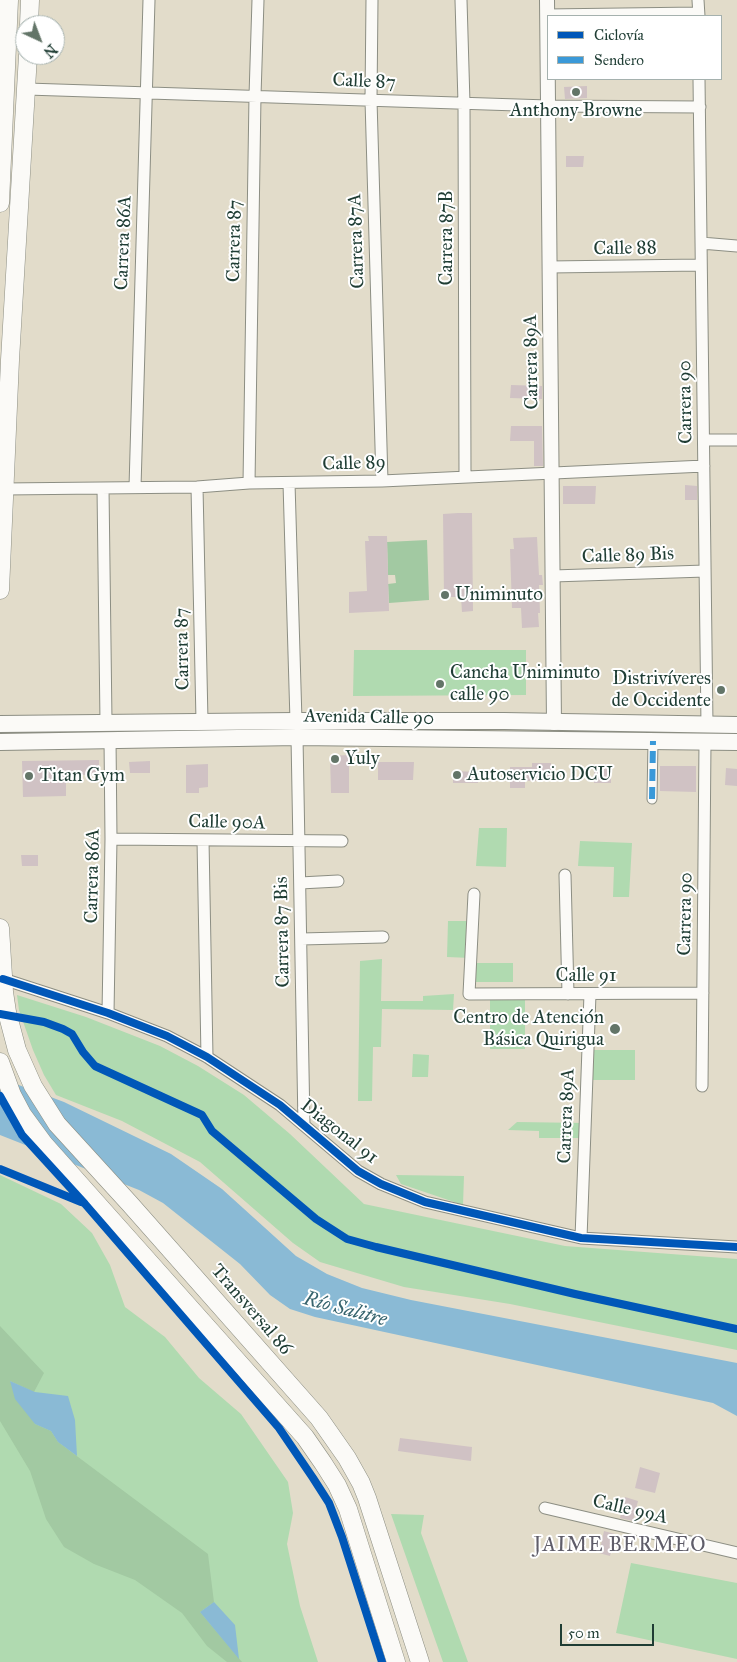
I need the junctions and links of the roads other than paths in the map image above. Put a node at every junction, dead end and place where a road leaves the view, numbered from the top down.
1 (9, 0) edge
2 (30, 0) edge
3 (149, 0) edge
4 (258, 0) edge
5 (372, 0) edge
6 (462, 0) edge
7 (546, 0) edge
8 (698, 0) edge
9 (29, 15) edge
10 (547, 15) joint
11 (698, 15) edge
12 (28, 65) edge
13 (548, 80) edge
14 (699, 80) edge
15 (27, 89) junction
16 (146, 93) junction
17 (255, 96) junction
18 (371, 100) junction
19 (464, 103) junction
20 (548, 106) junction
21 (700, 107) junction
22 (1, 177) edge
23 (0, 203) edge
24 (701, 243) junction
25 (737, 246) edge
26 (702, 265) junction
27 (549, 267) junction
28 (704, 440) junction
29 (737, 440) edge
30 (704, 466) junction
31 (552, 473) junction
32 (466, 477) junction
33 (382, 481) junction
34 (249, 483) junction
35 (289, 484) junction
36 (135, 487) junction
37 (196, 487) junction
38 (103, 488) junction
39 (4, 489) junction
40 (705, 571) junction
41 (553, 576) junction
42 (0, 590) edge
43 (202, 721) junction
44 (106, 722) junction
45 (554, 723) junction
46 (0, 724) edge
47 (707, 725) junction
48 (737, 726) edge
49 (296, 729) junction
50 (110, 739) junction
51 (653, 741) junction
52 (0, 742) edge
53 (705, 742) junction
54 (737, 742) edge
55 (652, 799) dead end
56 (111, 839) junction
57 (203, 840) junction
58 (299, 841) junction
59 (342, 842) dead end
60 (565, 875) dead end
61 (338, 881) dead end
62 (300, 883) junction
63 (474, 894) dead end
64 (0, 928) edge
65 (383, 937) dead end
66 (301, 939) junction
67 (3, 979) junction
68 (568, 994) junction
69 (590, 994) junction
70 (703, 994) junction
71 (108, 1012) junction
72 (207, 1057) junction
73 (0, 1062) edge
74 (702, 1086) dead end
75 (304, 1125) junction
76 (581, 1238) junction
77 (737, 1247) edge
78 (545, 1508) dead end
79 (737, 1553) edge
80 (396, 1662) edge
81 (420, 1662) edge

1 - 22 main road
2 - 9 main road
3 - 16 street, Carrera 86A
4 - 17 street, Carrera 87
5 - 18 street, Carrera 87A
6 - 19 street, Carrera 87B
7 - 10 street, Carrera 89A
8 - 11 street
10 - 11 street
12 - 15 main road
13 - 20 street, Carrera 89A
14 - 21 street, Carrera 90
15 - 16 street, Calle 87
15 - 39 main road
16 - 17 street, Calle 87
16 - 36 street, Carrera 86A
17 - 18 street, Calle 87
17 - 34 street, Carrera 87
18 - 19 street, Calle 87
18 - 33 street, Carrera 87A
19 - 20 street, Calle 87
19 - 32 street, Carrera 87B
20 - 21 street, Calle 87
20 - 27 street, Carrera 89A
21 - 24 street, Carrera 90
22 - 23 main road
24 - 25 street
24 - 26 street, Carrera 90
26 - 27 street, Calle 88
26 - 28 street, Carrera 90
27 - 31 street, Carrera 89A
28 - 29 street
28 - 30 street, Carrera 90
30 - 31 street, Calle 89
30 - 40 street, Carrera 90
31 - 32 street, Calle 89
31 - 41 street, Carrera 89A
32 - 33 street, Calle 89
33 - 35 street, Calle 89
34 - 35 street, Calle 89
34 - 37 street, Calle 89
35 - 49 street, Carrera 87 Bis
36 - 37 street, Calle 89
36 - 38 street, Calle 89
37 - 43 street, Carrera 87
38 - 39 street, Calle 89
38 - 44 street
39 - 42 main road
40 - 41 street, Calle 89 Bis
40 - 47 street, Carrera 90
41 - 45 street, Carrera 89A
43 - 44 main road, Avenida Calle 90
43 - 49 main road, Avenida Calle 90
44 - 46 main road, Avenida Calle 90
45 - 47 main road, Avenida Calle 90
45 - 49 main road, Avenida Calle 90
47 - 48 main road, Avenida Calle 90
49 - 50 main road, Avenida Calle 90
49 - 51 main road, Avenida Calle 90
49 - 58 street, Carrera 87 Bis
50 - 52 main road, Avenida Calle 90
50 - 56 street, Carrera 86A
51 - 53 main road, Avenida Calle 90
51 - 55 street
53 - 54 main road, Avenida Calle 90
53 - 70 street, Carrera 90
56 - 57 street, Calle 90A
56 - 71 street, Carrera 86A
57 - 58 street, Calle 90A
57 - 72 street
58 - 59 street, Calle 90A
58 - 62 street, Carrera 87 Bis
60 - 68 street
61 - 62 street
62 - 66 street, Carrera 87 Bis
63 - 68 street, Calle 91
64 - 67 main road, Transversal 86
65 - 66 street
66 - 75 street, Carrera 87 Bis
67 - 71 street, Diagonal 91
67 - 81 main road, Transversal 86
68 - 69 street, Calle 91
69 - 70 street, Calle 91
69 - 76 street, Carrera 89A
70 - 74 street, Carrera 90
71 - 72 street, Diagonal 91
72 - 75 street, Diagonal 91
73 - 80 main road
75 - 76 street, Diagonal 91
76 - 77 street, Diagonal 91
78 - 79 street, Calle 99A

